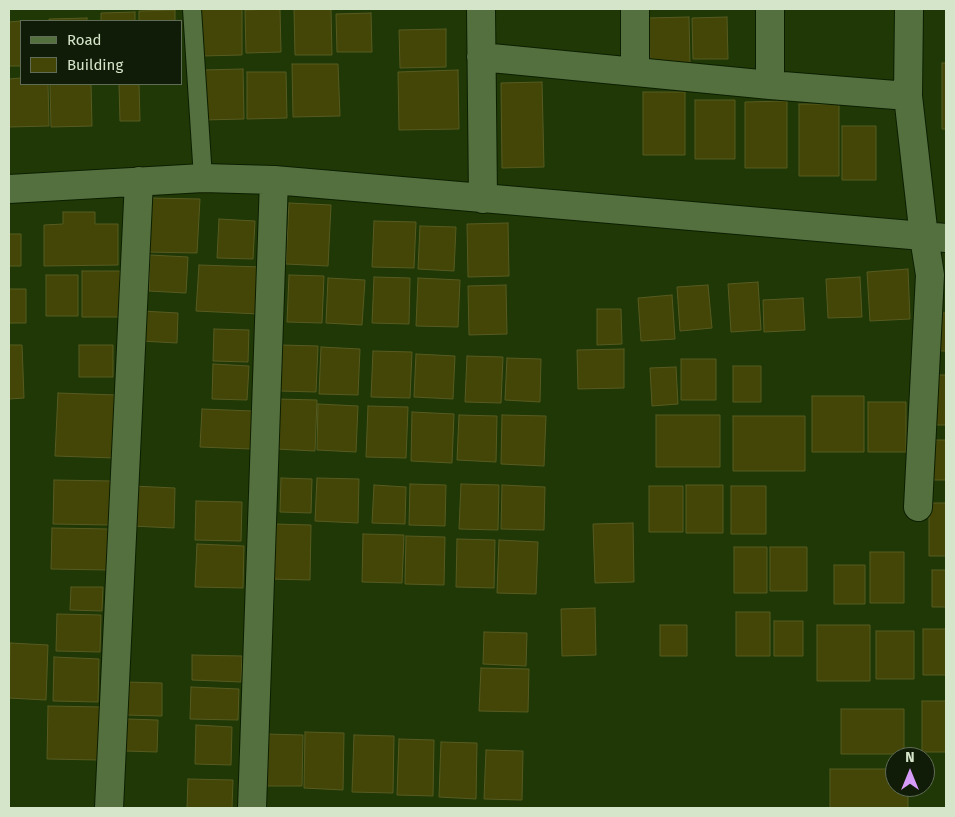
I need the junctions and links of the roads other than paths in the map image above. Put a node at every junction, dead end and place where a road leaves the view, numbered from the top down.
1 (192, 9) edge
2 (481, 9) edge
3 (635, 9) edge
4 (770, 9) edge
5 (909, 9) edge
6 (481, 57) junction
7 (635, 72) junction
8 (770, 84) junction
9 (908, 96) junction
10 (203, 178) junction
11 (274, 180) junction
12 (139, 181) junction
13 (9, 189) edge
14 (483, 199) junction
15 (935, 238) edge
16 (918, 507) dead end
17 (109, 808) edge
18 (252, 808) edge

1 - 10 lane
2 - 6 street
3 - 7 street
4 - 8 street
5 - 9 street
6 - 7 street
6 - 14 street
7 - 8 street
8 - 9 street
9 - 15 street
10 - 11 street
10 - 12 street
11 - 14 street
11 - 18 street
12 - 13 street
12 - 17 street
14 - 15 street
15 - 16 street

